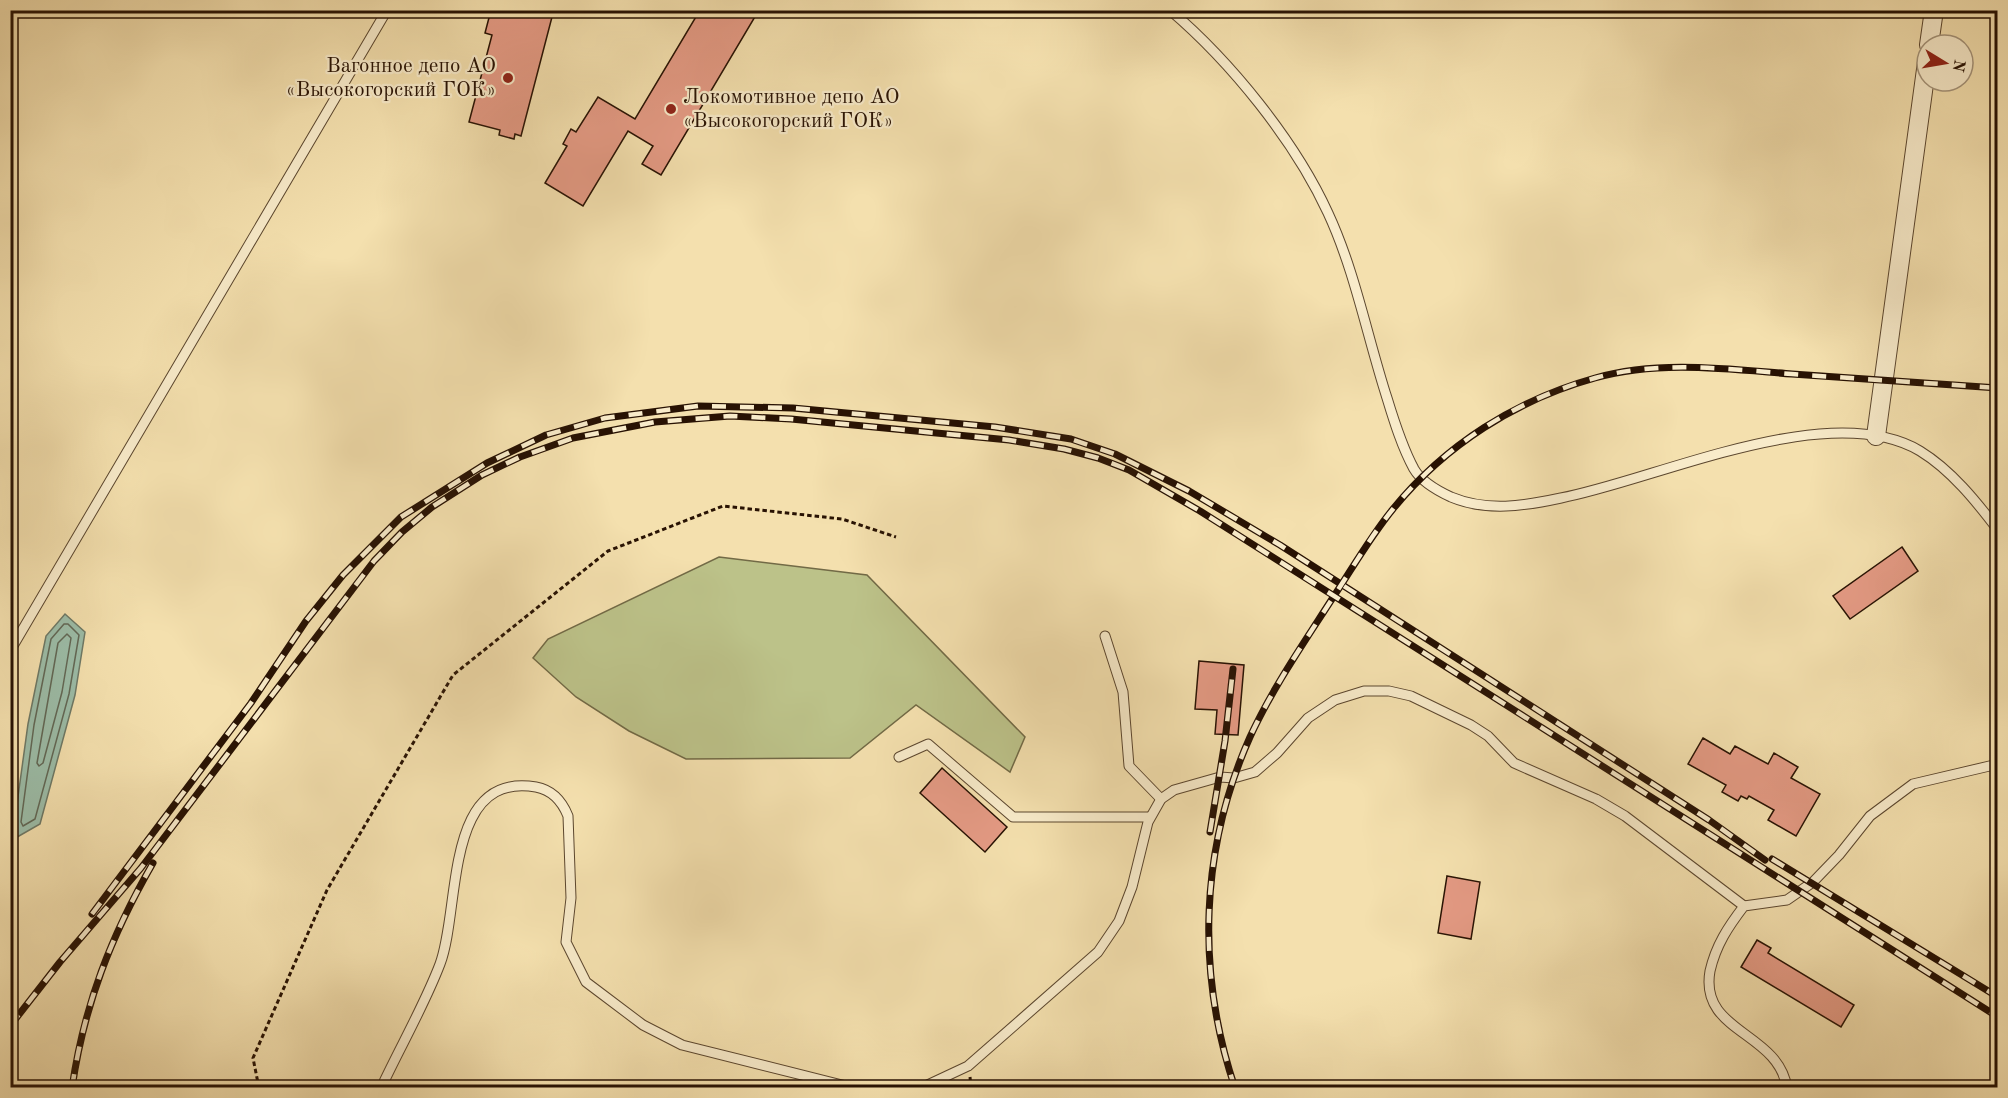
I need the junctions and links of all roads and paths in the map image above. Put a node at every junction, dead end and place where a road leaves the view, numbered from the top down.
1 (387, 10) edge
2 (1170, 10) edge
3 (1934, 10) edge
4 (1931, 33) edge
5 (1923, 93) edge
6 (1876, 436) junction
7 (1998, 530) edge
8 (896, 537) dead end
9 (1105, 636) dead end
10 (10, 651) edge
11 (898, 757) dead end
12 (1998, 764) edge
13 (1161, 799) junction
14 (1150, 817) junction
15 (1744, 906) junction
16 (259, 1088) edge
17 (381, 1088) edge
18 (854, 1088) edge
19 (921, 1088) edge
20 (1787, 1088) edge

1 - 10 lane
2 - 6 lane
3 - 4 street
5 - 6 street
6 - 7 lane
8 - 16 path
9 - 13 lane
11 - 14 lane
12 - 15 lane
13 - 14 lane
13 - 15 lane
14 - 19 lane
15 - 20 lane
17 - 18 lane

